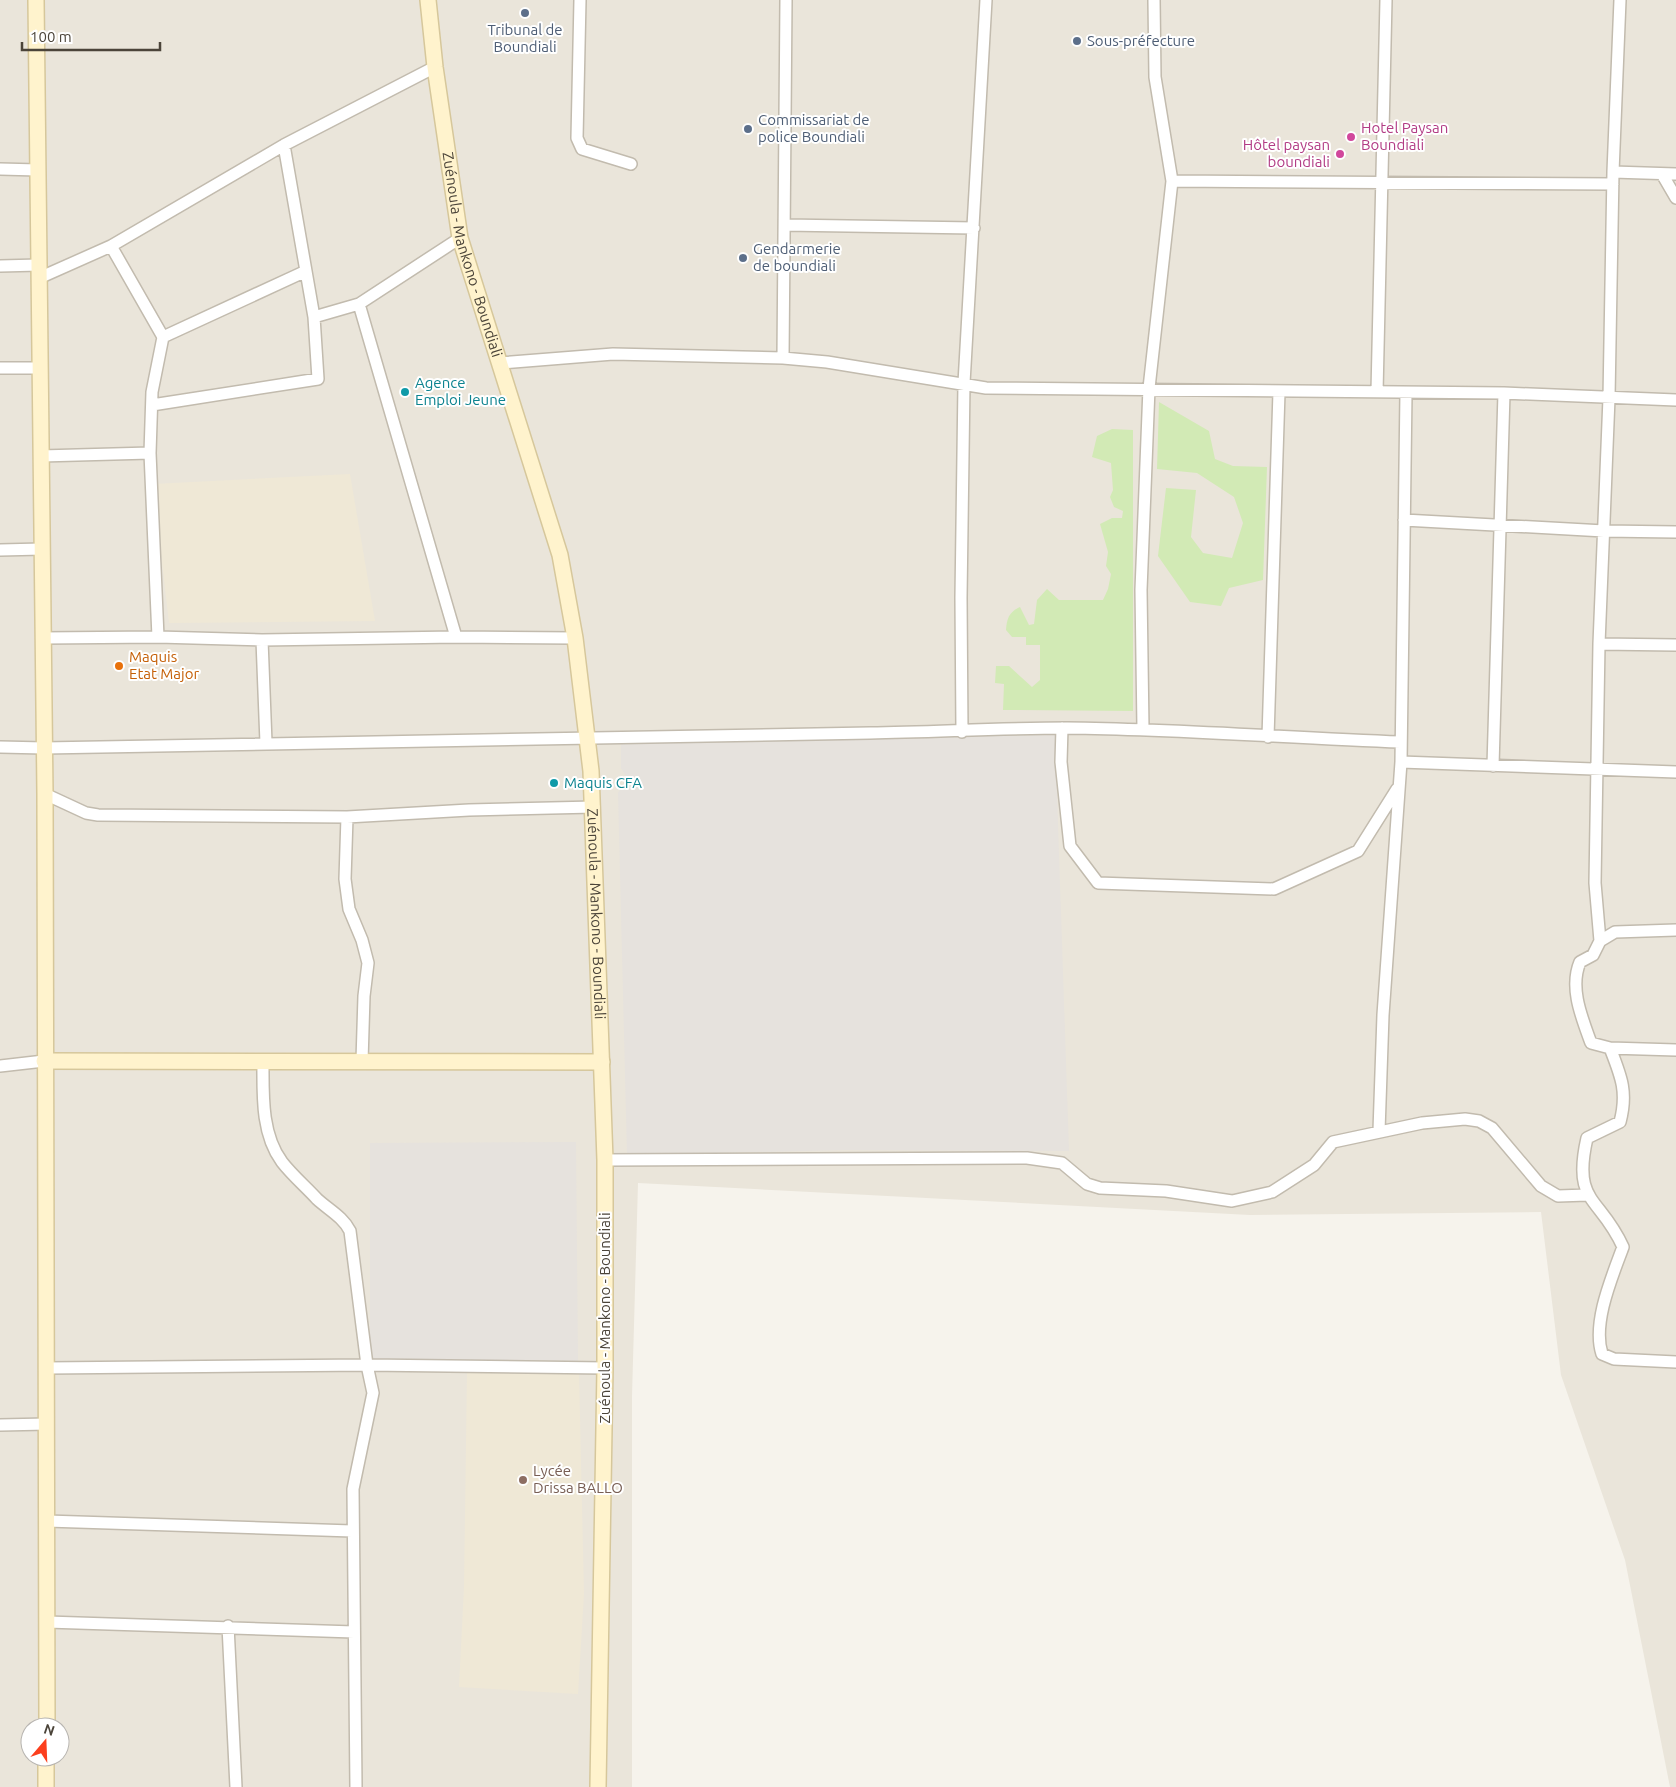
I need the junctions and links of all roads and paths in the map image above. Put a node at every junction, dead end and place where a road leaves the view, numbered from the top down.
1 (36, 0) edge
2 (428, 0) edge
3 (580, 0) edge
4 (786, 0) edge
5 (986, 0) edge
6 (1154, 0) edge
7 (1386, 0) edge
8 (1620, 0) edge
9 (435, 67) junction
10 (284, 145) junction
11 (631, 164) dead end
12 (0, 169) edge
13 (38, 170) junction
14 (1662, 174) junction
15 (1676, 174) edge
16 (1613, 178) junction
17 (1172, 181) junction
18 (1382, 182) junction
19 (1676, 198) edge
20 (785, 225) junction
21 (974, 228) junction
22 (460, 238) junction
23 (111, 246) junction
24 (0, 266) edge
25 (39, 271) junction
26 (306, 271) junction
27 (359, 304) junction
28 (314, 316) junction
29 (163, 338) junction
30 (782, 358) junction
31 (500, 363) junction
32 (0, 368) edge
33 (40, 368) junction
34 (964, 383) junction
35 (1149, 388) junction
36 (1279, 392) junction
37 (1377, 392) junction
38 (1406, 393) junction
39 (1504, 393) junction
40 (1609, 398) junction
41 (1676, 400) edge
42 (152, 405) junction
43 (150, 453) junction
44 (41, 456) junction
45 (1404, 520) junction
46 (1501, 526) junction
47 (1604, 531) junction
48 (1676, 532) edge
49 (42, 549) junction
50 (0, 550) edge
51 (158, 637) junction
52 (456, 637) junction
53 (43, 638) junction
54 (575, 638) junction
55 (262, 640) junction
56 (1599, 644) junction
57 (1676, 645) edge
58 (1062, 728) junction
59 (1142, 729) junction
60 (962, 732) junction
61 (586, 736) junction
62 (1268, 738) junction
63 (1401, 742) junction
64 (266, 743) junction
65 (0, 747) edge
66 (44, 748) junction
67 (1401, 762) junction
68 (1493, 766) junction
69 (1598, 771) junction
70 (1676, 772) edge
71 (1398, 787) junction
72 (45, 794) junction
73 (594, 807) junction
74 (347, 818) junction
75 (1676, 930) edge
76 (1600, 941) junction
77 (1610, 1048) junction
78 (1676, 1050) edge
79 (44, 1061) junction
80 (263, 1061) junction
81 (362, 1061) junction
82 (602, 1062) junction
83 (0, 1066) edge
84 (1380, 1131) junction
85 (605, 1160) junction
86 (1587, 1195) junction
87 (1676, 1362) edge
88 (367, 1366) junction
89 (47, 1368) junction
90 (605, 1368) junction
91 (47, 1424) junction
92 (0, 1425) edge
93 (47, 1521) junction
94 (352, 1531) junction
95 (47, 1622) junction
96 (228, 1626) junction
97 (354, 1632) junction
98 (46, 1717) edge
99 (46, 1767) edge
100 (46, 1787) edge
101 (236, 1787) edge
102 (356, 1787) edge
103 (598, 1787) edge

1 - 13 street
2 - 9 street, Zuénoula - Mankono - Boundiali
3 - 11 street
4 - 20 street
5 - 21 street
6 - 17 street
7 - 18 street
8 - 16 street
9 - 10 street
9 - 22 street, Zuénoula - Mankono - Boundiali
10 - 23 street
10 - 26 street
12 - 13 street
13 - 25 street
14 - 15 street
14 - 16 street
14 - 19 street
16 - 18 street
16 - 40 street
17 - 18 street
17 - 35 street
18 - 37 street
20 - 21 street
20 - 30 street
21 - 34 street
22 - 27 street
22 - 31 street, Zuénoula - Mankono - Boundiali
23 - 25 street
23 - 29 street
24 - 25 street
25 - 33 street
26 - 28 street
26 - 29 street
27 - 28 street
27 - 52 street
28 - 42 street
29 - 42 street
30 - 31 street
30 - 34 street
31 - 54 street, Zuénoula - Mankono - Boundiali
32 - 33 street
33 - 44 street
34 - 35 street
34 - 60 street
35 - 36 street
35 - 59 street
36 - 37 street
36 - 62 street
37 - 38 street
38 - 39 street
38 - 45 street
39 - 40 street
39 - 46 street
40 - 41 street
40 - 47 street
42 - 43 street
43 - 44 street
43 - 51 street
44 - 49 street
45 - 46 street
45 - 63 street
46 - 47 street
46 - 68 street
47 - 48 street
47 - 56 street
49 - 50 street
49 - 53 street
51 - 53 street
51 - 55 street
52 - 54 street
52 - 55 street
53 - 66 street
54 - 61 street, Zuénoula - Mankono - Boundiali
55 - 64 street
56 - 57 street
56 - 69 street
58 - 59 street
58 - 60 street
58 - 71 street
59 - 62 street
60 - 61 street
61 - 64 street
61 - 73 street, Zuénoula - Mankono - Boundiali
62 - 63 street
63 - 67 street
64 - 66 street
65 - 66 street
66 - 72 street
67 - 68 street
67 - 71 street
68 - 69 street
69 - 70 street
69 - 76 street
71 - 84 street
72 - 74 street
72 - 79 street
73 - 74 street
73 - 82 street, Zuénoula - Mankono - Boundiali
74 - 81 street
75 - 76 street
76 - 77 street
77 - 78 street
77 - 86 street
79 - 80 street
79 - 83 street
79 - 89 street
80 - 81 street
80 - 88 street
81 - 82 street
82 - 85 street, Zuénoula - Mankono - Boundiali
84 - 85 street
84 - 86 street
85 - 90 street, Zuénoula - Mankono - Boundiali
86 - 87 street
88 - 89 street
88 - 90 street
88 - 94 street
89 - 91 street
90 - 103 street, Zuénoula - Mankono - Boundiali
91 - 92 street
91 - 93 street
93 - 94 street
93 - 95 street
94 - 97 street
95 - 96 street
95 - 98 street
96 - 97 street
96 - 101 street
97 - 102 street
99 - 100 street

